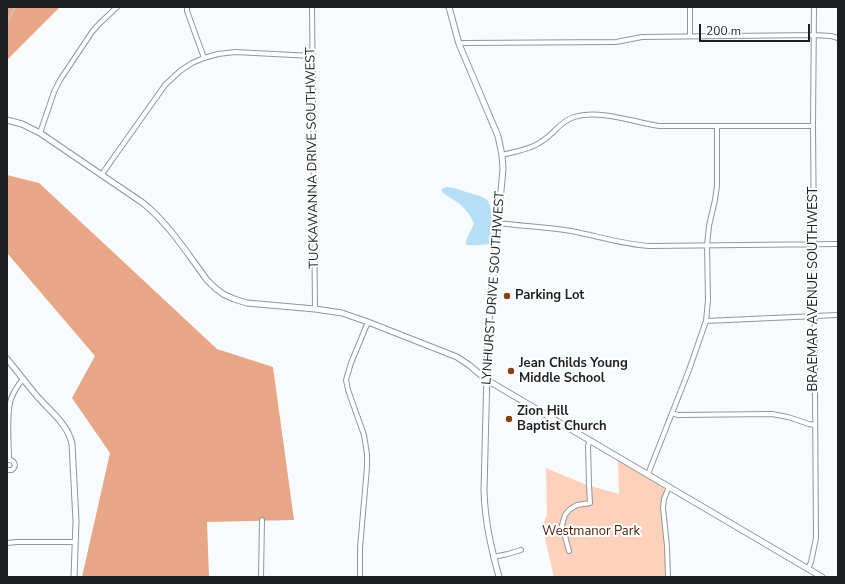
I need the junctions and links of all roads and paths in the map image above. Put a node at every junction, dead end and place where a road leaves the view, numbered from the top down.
1 (117, 7) edge
2 (186, 7) edge
3 (312, 7) edge
4 (449, 7) edge
5 (690, 7) edge
6 (814, 7) edge
7 (690, 36) junction
8 (814, 36) junction
9 (838, 38) edge
10 (459, 44) junction
11 (312, 56) junction
12 (204, 58) junction
13 (7, 120) edge
14 (813, 126) junction
15 (717, 127) junction
16 (40, 133) junction
17 (502, 155) junction
18 (102, 174) junction
19 (498, 224) junction
20 (814, 244) junction
21 (838, 244) edge
22 (707, 245) junction
23 (315, 309) junction
24 (838, 315) edge
25 (815, 316) junction
26 (706, 321) junction
27 (368, 322) junction
28 (7, 359) edge
29 (23, 379) junction
30 (487, 380) junction
31 (672, 413) junction
32 (815, 425) junction
33 (590, 440) junction
34 (8, 460) edge
35 (7, 470) edge
36 (648, 474) junction
37 (669, 487) junction
38 (262, 520) dead end
39 (75, 542) junction
40 (7, 543) edge
41 (521, 550) dead end
42 (569, 551) dead end
43 (493, 557) junction
44 (808, 569) junction
45 (74, 577) edge
46 (261, 577) edge
47 (360, 577) edge
48 (499, 577) edge
49 (668, 577) edge
50 (822, 577) edge

1 - 16 street
2 - 12 street
3 - 11 street, TUCKAWANNA DRIVE SOUTHWEST
4 - 10 street, LYNHURST DRIVE SOUTHWEST
5 - 7 street
6 - 8 street, BRAEMAR AVENUE SOUTHWEST
7 - 8 street
7 - 10 street
8 - 9 street
8 - 14 street, BRAEMAR AVENUE SOUTHWEST
10 - 17 street, LYNHURST DRIVE SOUTHWEST
11 - 12 street
11 - 23 street, TUCKAWANNA DRIVE SOUTHWEST
12 - 18 street
13 - 16 street
14 - 15 street
14 - 20 street, BRAEMAR AVENUE SOUTHWEST
15 - 17 street
15 - 22 street
16 - 18 street
17 - 19 street, LYNHURST DRIVE SOUTHWEST
18 - 23 street
19 - 22 street
19 - 30 street, LYNHURST DRIVE SOUTHWEST
20 - 21 street
20 - 22 street
20 - 25 street, BRAEMAR AVENUE SOUTHWEST
22 - 26 street
23 - 27 street
24 - 25 street
25 - 26 street
25 - 32 street, BRAEMAR AVENUE SOUTHWEST
26 - 31 street
27 - 30 street
27 - 47 street
28 - 29 street
29 - 34 street
29 - 39 street
30 - 33 street
30 - 43 street, LYNHURST DRIVE SOUTHWEST
31 - 32 street
31 - 36 street
32 - 44 street, BRAEMAR AVENUE SOUTHWEST
33 - 36 street
33 - 42 street
34 - 35 street
36 - 37 street
37 - 44 street
37 - 49 street
38 - 46 street
39 - 40 street
39 - 45 street
41 - 43 street
43 - 48 street, LYNHURST DRIVE SOUTHWEST
44 - 50 street

